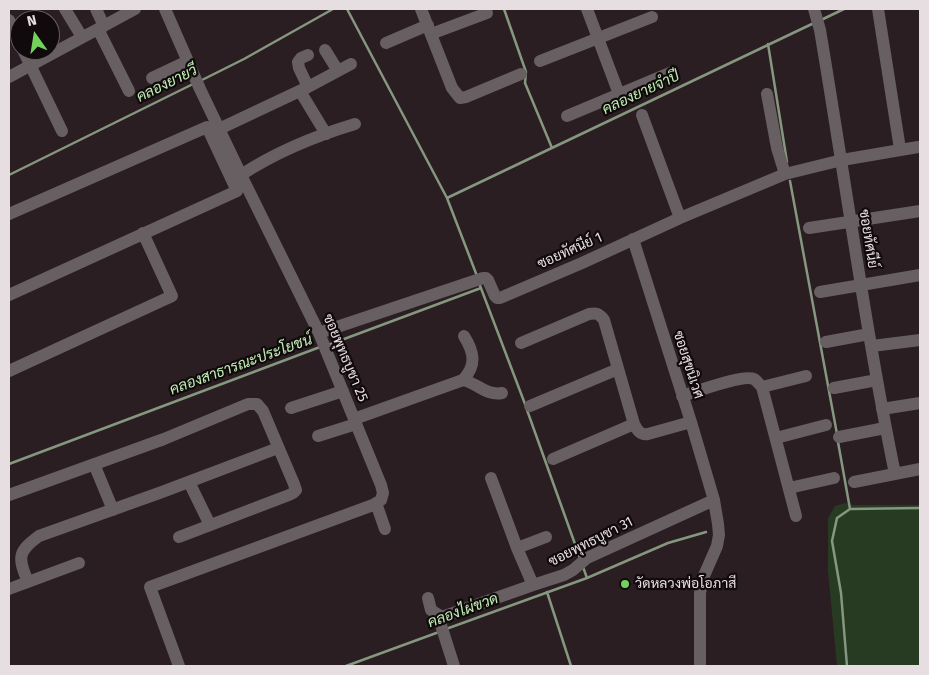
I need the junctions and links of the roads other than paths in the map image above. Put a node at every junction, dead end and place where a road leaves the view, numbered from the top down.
1 (65, 9) edge
2 (96, 9) edge
3 (135, 9) edge
4 (165, 9) edge
5 (421, 9) edge
6 (588, 9) edge
7 (878, 9) edge
8 (815, 10) edge
9 (487, 13) dead end
10 (652, 17) dead end
11 (101, 27) junction
12 (429, 30) junction
13 (82, 38) junction
14 (598, 39) junction
15 (386, 43) dead end
16 (324, 50) dead end
17 (308, 55) dead end
18 (27, 60) edge
19 (188, 61) junction
20 (540, 61) dead end
21 (351, 64) dead end
22 (30, 66) junction
23 (338, 71) junction
24 (672, 72) dead end
25 (521, 74) dead end
26 (9, 77) edge
27 (152, 78) dead end
28 (284, 85) dead end
29 (129, 90) dead end
30 (302, 90) junction
31 (620, 94) junction
32 (768, 94) dead end
33 (642, 115) dead end
34 (567, 116) dead end
35 (355, 124) dead end
36 (219, 129) junction
37 (62, 131) dead end
38 (326, 134) junction
39 (918, 147) dead end
40 (900, 150) junction
41 (842, 160) junction
42 (785, 174) junction
43 (241, 175) junction
44 (920, 211) edge
45 (9, 214) edge
46 (680, 218) junction
47 (850, 222) junction
48 (809, 228) dead end
49 (143, 233) junction
50 (635, 248) junction
51 (920, 275) edge
52 (860, 285) junction
53 (820, 292) dead end
54 (9, 294) edge
55 (319, 333) junction
56 (464, 336) dead end
57 (871, 340) junction
58 (920, 340) edge
59 (826, 342) dead end
60 (521, 343) dead end
61 (618, 369) junction
62 (9, 371) edge
63 (806, 376) dead end
64 (463, 380) junction
65 (877, 380) junction
66 (762, 387) junction
67 (834, 388) dead end
68 (343, 391) junction
69 (502, 393) dead end
70 (682, 396) junction
71 (920, 403) edge
72 (530, 406) dead end
73 (291, 408) dead end
74 (882, 409) junction
75 (355, 421) junction
76 (691, 422) junction
77 (634, 424) junction
78 (826, 425) dead end
79 (885, 428) junction
80 (318, 436) dead end
81 (839, 436) dead end
82 (776, 438) junction
83 (278, 448) junction
84 (553, 459) dead end
85 (94, 464) junction
86 (920, 469) edge
87 (895, 474) junction
88 (491, 478) dead end
89 (834, 478) dead end
90 (189, 482) junction
91 (854, 482) dead end
92 (789, 488) junction
93 (9, 495) edge
94 (714, 500) junction
95 (376, 503) junction
96 (113, 510) junction
97 (796, 516) dead end
98 (210, 525) junction
99 (385, 529) dead end
100 (179, 537) dead end
101 (546, 538) dead end
102 (517, 548) junction
103 (79, 564) dead end
104 (28, 582) junction
105 (533, 585) junction
106 (9, 589) edge
107 (428, 598) dead end
108 (442, 626) junction
109 (179, 666) edge
110 (454, 666) edge
111 (700, 666) edge

1 - 13 street
2 - 11 street
3 - 11 street
4 - 19 street, ซอยพุทธบูชา 25
5 - 12 street
6 - 14 street
7 - 40 street
8 - 41 street, ซอยทัศนีย์
9 - 12 street
10 - 14 street
11 - 13 street
11 - 29 street
12 - 15 street
12 - 25 street
13 - 22 street
14 - 20 street
14 - 31 street
16 - 23 street
17 - 30 street
18 - 22 street
19 - 27 street
19 - 36 street, ซอยพุทธบูชา 25
21 - 23 street
22 - 26 street
22 - 37 street
23 - 30 street
24 - 31 street
28 - 30 street
30 - 36 street
30 - 38 street
31 - 34 street
32 - 42 street
33 - 46 street
35 - 38 street
36 - 43 street, ซอยพุทธบูชา 25
38 - 43 street
39 - 40 street, ซอยทัศนีย์ 1
40 - 41 street, ซอยทัศนีย์ 1
41 - 42 street, ซอยทัศนีย์ 1
41 - 47 street, ซอยทัศนีย์
42 - 46 street, ซอยทัศนีย์ 1
43 - 55 street, ซอยพุทธบูชา 25
44 - 47 street
45 - 49 street
46 - 50 street, ซอยทัศนีย์ 1
47 - 48 street
47 - 52 street, ซอยทัศนีย์
49 - 54 street
49 - 62 street
50 - 55 street, ซอยทัศนีย์ 1
50 - 70 street, ซอยสุขนิเวศ
51 - 52 street
52 - 53 street
52 - 57 street, ซอยทัศนีย์
55 - 68 street, ซอยพุทธบูชา 25
56 - 64 street
57 - 58 street
57 - 59 street
57 - 65 street, ซอยทัศนีย์
60 - 61 street
61 - 72 street
61 - 77 street
63 - 66 street
64 - 69 street
64 - 75 street
65 - 67 street
65 - 74 street, ซอยทัศนีย์
66 - 70 street
66 - 82 street
68 - 73 street
68 - 75 street, ซอยพุทธบูชา 25
70 - 76 street, ซอยสุขนิเวศ
71 - 74 street
74 - 79 street, ซอยทัศนีย์
75 - 80 street
75 - 95 street, ซอยพุทธบูชา 25
76 - 77 street
76 - 94 street, ซอยสุขนิเวศ
77 - 84 street
78 - 82 street
79 - 81 street
79 - 87 street, ซอยทัศนีย์
82 - 92 street
83 - 85 street
83 - 90 street
83 - 98 street
85 - 93 street
85 - 96 street
86 - 87 street
87 - 91 street
88 - 102 street
89 - 92 street
90 - 96 street
90 - 98 street
92 - 97 street
94 - 105 street, ซอยพุทธบูชา 31
94 - 111 street, ซอยสุขนิเวศ
95 - 99 street
95 - 109 street
96 - 104 street
98 - 100 street
101 - 102 street
102 - 105 street
103 - 104 street
104 - 106 street
105 - 108 street, ซอยพุทธบูชา 31
107 - 108 street
108 - 110 street

